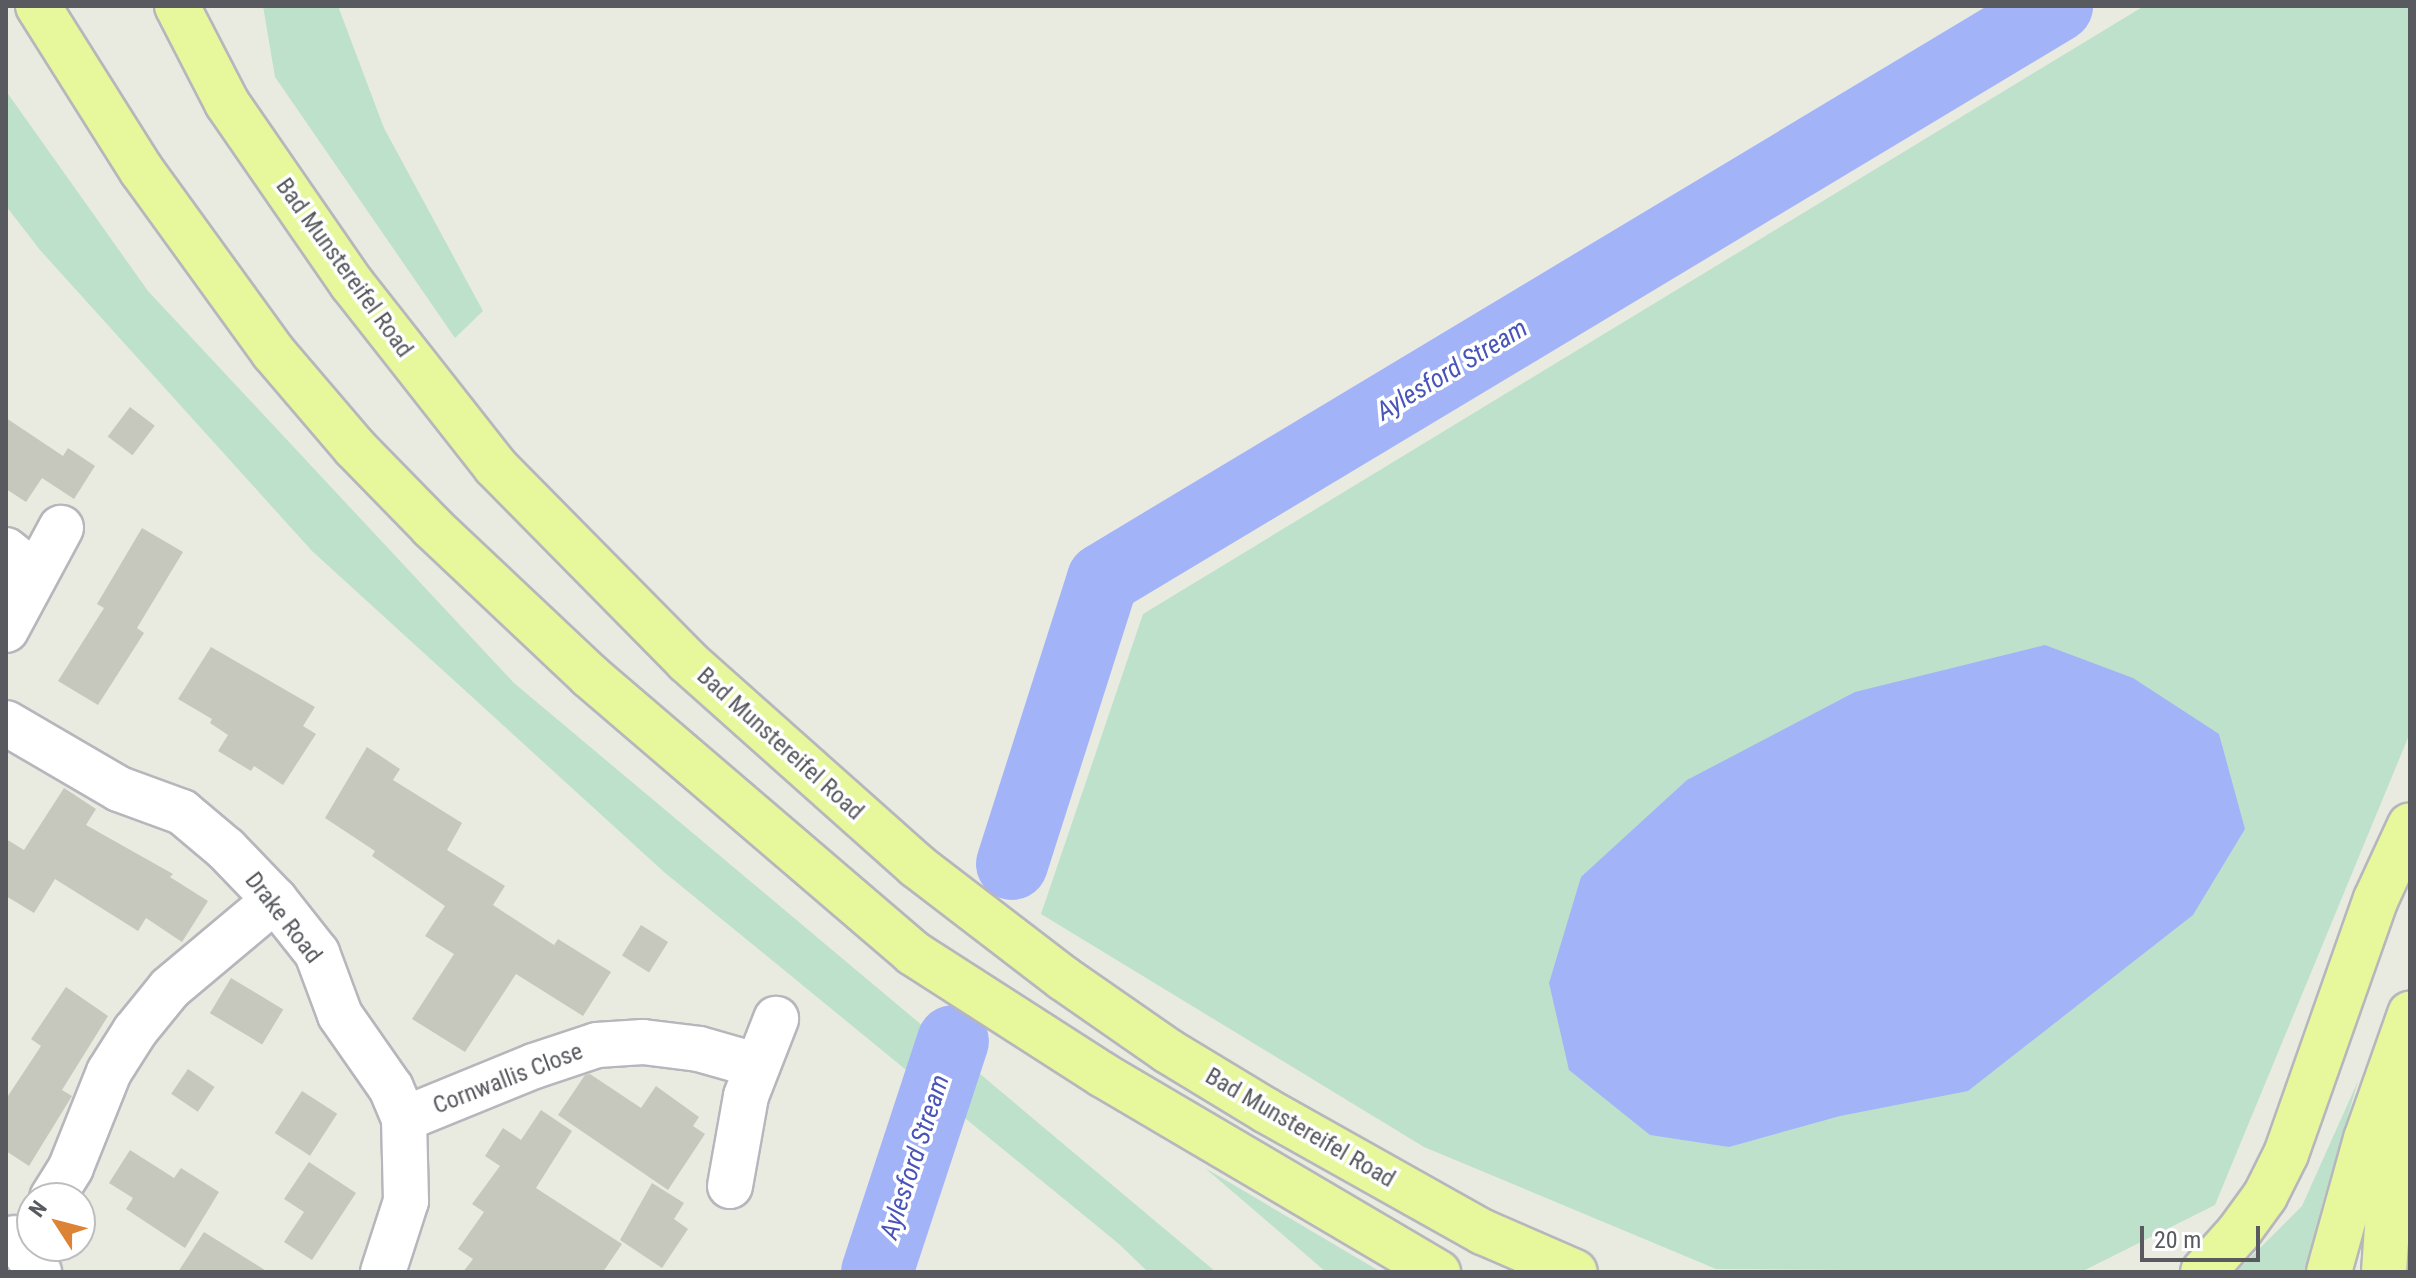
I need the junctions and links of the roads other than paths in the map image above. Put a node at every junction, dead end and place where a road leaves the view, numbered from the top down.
1 (38, 6) edge
2 (177, 6) edge
3 (61, 528) dead end
4 (21, 562) edge
5 (6, 630) edge
6 (6, 723) edge
7 (2410, 825) edge
8 (275, 900) junction
9 (2410, 1014) edge
10 (776, 1019) dead end
11 (755, 1065) junction
12 (2410, 1071) edge
13 (404, 1119) junction
14 (61, 1182) edge
15 (730, 1186) dead end
16 (383, 1272) edge
17 (1438, 1272) edge
18 (1575, 1272) edge
19 (2203, 1272) edge
20 (2329, 1272) edge
21 (2384, 1272) edge

1 - 17 highway
2 - 18 highway, Bad Munstereifel Road
3 - 4 street
4 - 5 street
6 - 8 street, Drake Road
7 - 19 highway
8 - 13 street, Drake Road
8 - 14 street
9 - 20 highway
10 - 11 street
11 - 13 street, Cornwallis Close
11 - 15 street
12 - 21 highway
13 - 16 street, Drake Road

